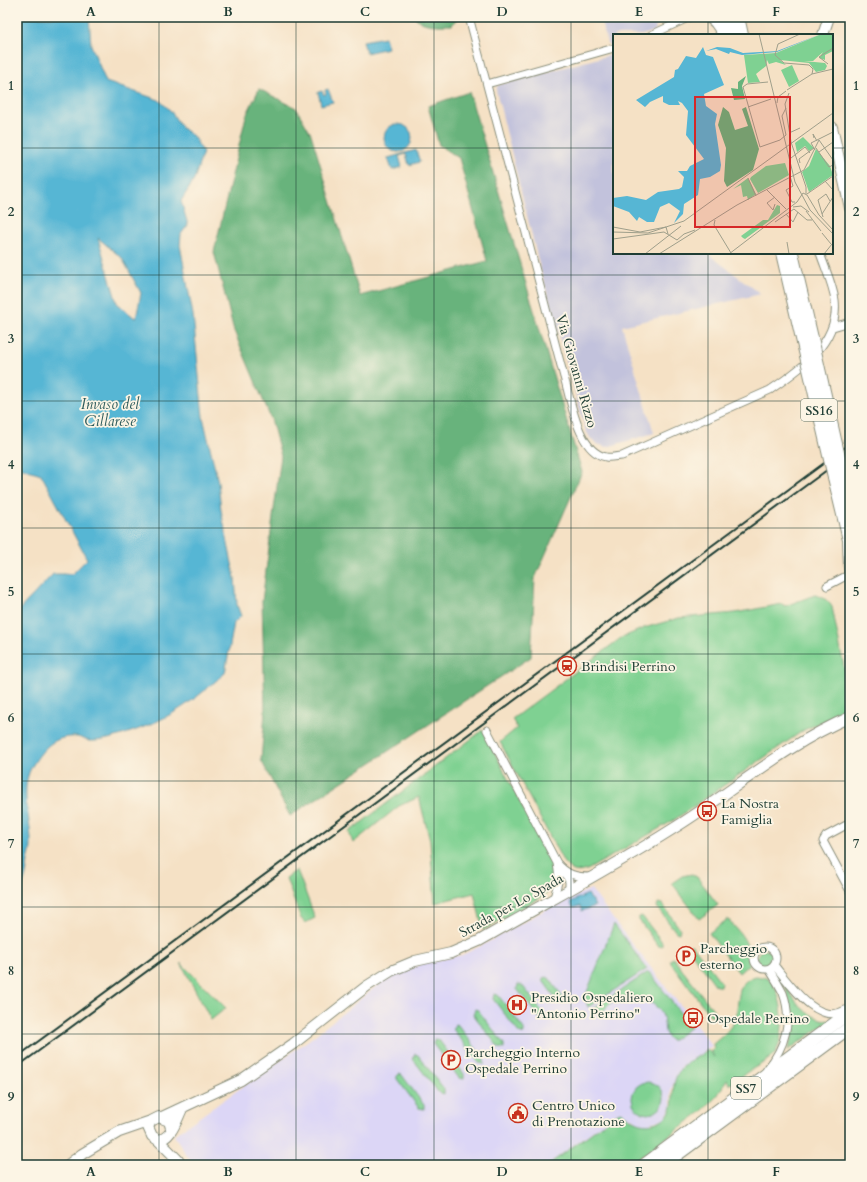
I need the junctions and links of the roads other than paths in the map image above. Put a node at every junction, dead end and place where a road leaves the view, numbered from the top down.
1 (469, 17) edge
2 (690, 17) edge
3 (710, 17) edge
4 (728, 17) edge
5 (738, 17) edge
6 (747, 17) edge
7 (829, 17) edge
8 (653, 34) edge
9 (724, 34) edge
10 (732, 34) edge
11 (742, 34) edge
12 (746, 34) edge
13 (823, 34) edge
14 (613, 48) edge
15 (487, 84) junction
16 (833, 137) edge
17 (835, 154) edge
18 (850, 208) edge
19 (782, 254) edge
20 (792, 254) edge
21 (820, 254) edge
22 (850, 322) edge
23 (833, 327) junction
24 (807, 340) junction
25 (839, 476) junction
26 (850, 510) edge
27 (849, 541) edge
28 (849, 572) edge
29 (827, 586) dead end
30 (850, 717) edge
31 (487, 730) dead end
32 (850, 823) edge
33 (557, 863) junction
34 (564, 872) junction
35 (591, 876) junction
36 (559, 878) junction
37 (569, 889) junction
38 (849, 890) edge
39 (554, 898) junction
40 (850, 1006) edge
41 (850, 1012) edge
42 (850, 1026) edge
43 (759, 1079) junction
44 (183, 1107) junction
45 (162, 1117) junction
46 (151, 1121) junction
47 (128, 1129) junction
48 (149, 1133) junction
49 (166, 1135) junction
50 (179, 1162) edge
51 (68, 1165) edge
52 (644, 1165) edge
53 (663, 1165) edge

1 - 15 street, Via Giovanni Rizzo
2 - 8 street
3 - 9 highway
4 - 10 highway
5 - 11 highway
6 - 12 highway
7 - 13 street
14 - 15 street
15 - 23 street, Via Giovanni Rizzo
16 - 17 street
17 - 18 street
19 - 24 highway, SS16
20 - 24 highway, SS16
21 - 23 street, Via Giovanni Rizzo
22 - 23 street
24 - 25 highway, SS16, bridge
25 - 26 highway, SS16
25 - 27 highway, SS16
27 - 28 highway
28 - 29 street
30 - 35 street, Strada per Lo Spada
31 - 33 street
32 - 38 street
33 - 34 street
33 - 36 street
34 - 35 street
34 - 37 street
35 - 37 street, Strada per Lo Spada
36 - 37 street
36 - 39 street
37 - 39 street, Strada per Lo Spada
39 - 44 street, Strada per Lo Spada
40 - 43 street
41 - 43 highway, SS7
42 - 53 highway, SS7
43 - 52 highway, SS7
44 - 45 street, Strada per Lo Spada
44 - 49 street
45 - 46 street
45 - 49 street
46 - 47 street
46 - 48 street
47 - 48 street
47 - 51 street
48 - 49 street
49 - 50 street

